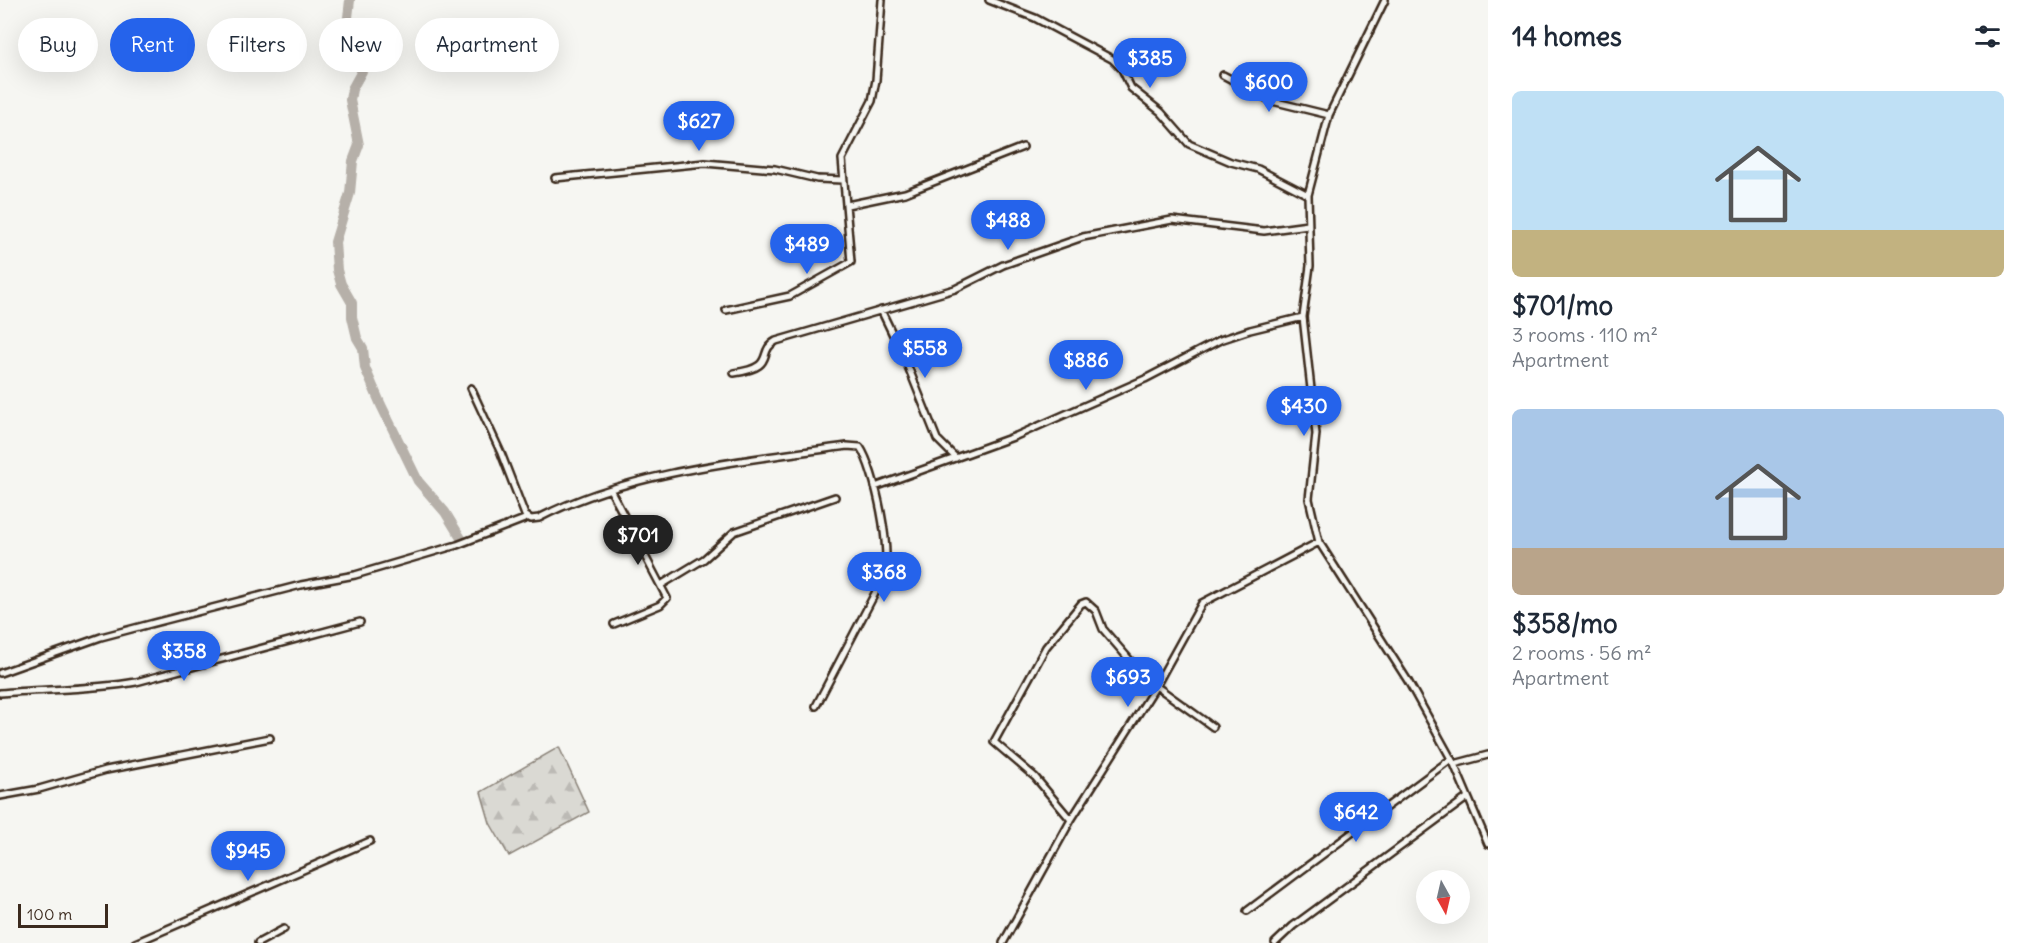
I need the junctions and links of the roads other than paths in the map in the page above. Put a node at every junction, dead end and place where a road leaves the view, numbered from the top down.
1 (882, 0) edge
2 (989, 0) edge
3 (1385, 0) edge
4 (1223, 75) dead end
5 (1329, 115) junction
6 (1023, 147) dead end
7 (555, 178) dead end
8 (843, 180) junction
9 (1308, 195) junction
10 (847, 205) junction
11 (1308, 225) junction
12 (726, 310) dead end
13 (880, 310) junction
14 (1303, 317) junction
15 (734, 374) dead end
16 (471, 388) dead end
17 (956, 458) junction
18 (875, 487) junction
19 (611, 490) junction
20 (835, 497) dead end
21 (527, 518) junction
22 (1319, 542) junction
23 (661, 585) junction
24 (360, 622) dead end
25 (614, 624) dead end
26 (0, 673) edge
27 (1155, 687) junction
28 (0, 693) edge
29 (816, 706) dead end
30 (1214, 728) dead end
31 (270, 738) dead end
32 (1488, 755) edge
33 (1453, 761) junction
34 (0, 796) edge
35 (1468, 797) junction
36 (1071, 820) junction
37 (370, 841) dead end
38 (1488, 844) edge
39 (1247, 911) dead end
40 (284, 929) dead end
41 (135, 943) edge
42 (258, 943) edge
43 (1003, 943) edge
44 (1275, 943) edge

1 - 8 street
2 - 9 street
3 - 5 street
4 - 5 street
5 - 9 street
6 - 10 street
7 - 8 street
8 - 10 street
9 - 11 street
10 - 12 street
11 - 13 street
11 - 14 street
13 - 15 street
13 - 17 street
14 - 17 street
14 - 22 street
16 - 21 street
17 - 18 street
18 - 19 street
18 - 29 street
19 - 21 street
19 - 23 street
20 - 23 street
21 - 26 street
22 - 27 street
22 - 33 street
23 - 25 street
24 - 28 street
27 - 30 street
27 - 36 street
27 - 36 street
31 - 34 street
32 - 33 street
33 - 35 street
33 - 39 street
35 - 38 street
35 - 44 street
36 - 43 street
37 - 41 street
40 - 42 street

